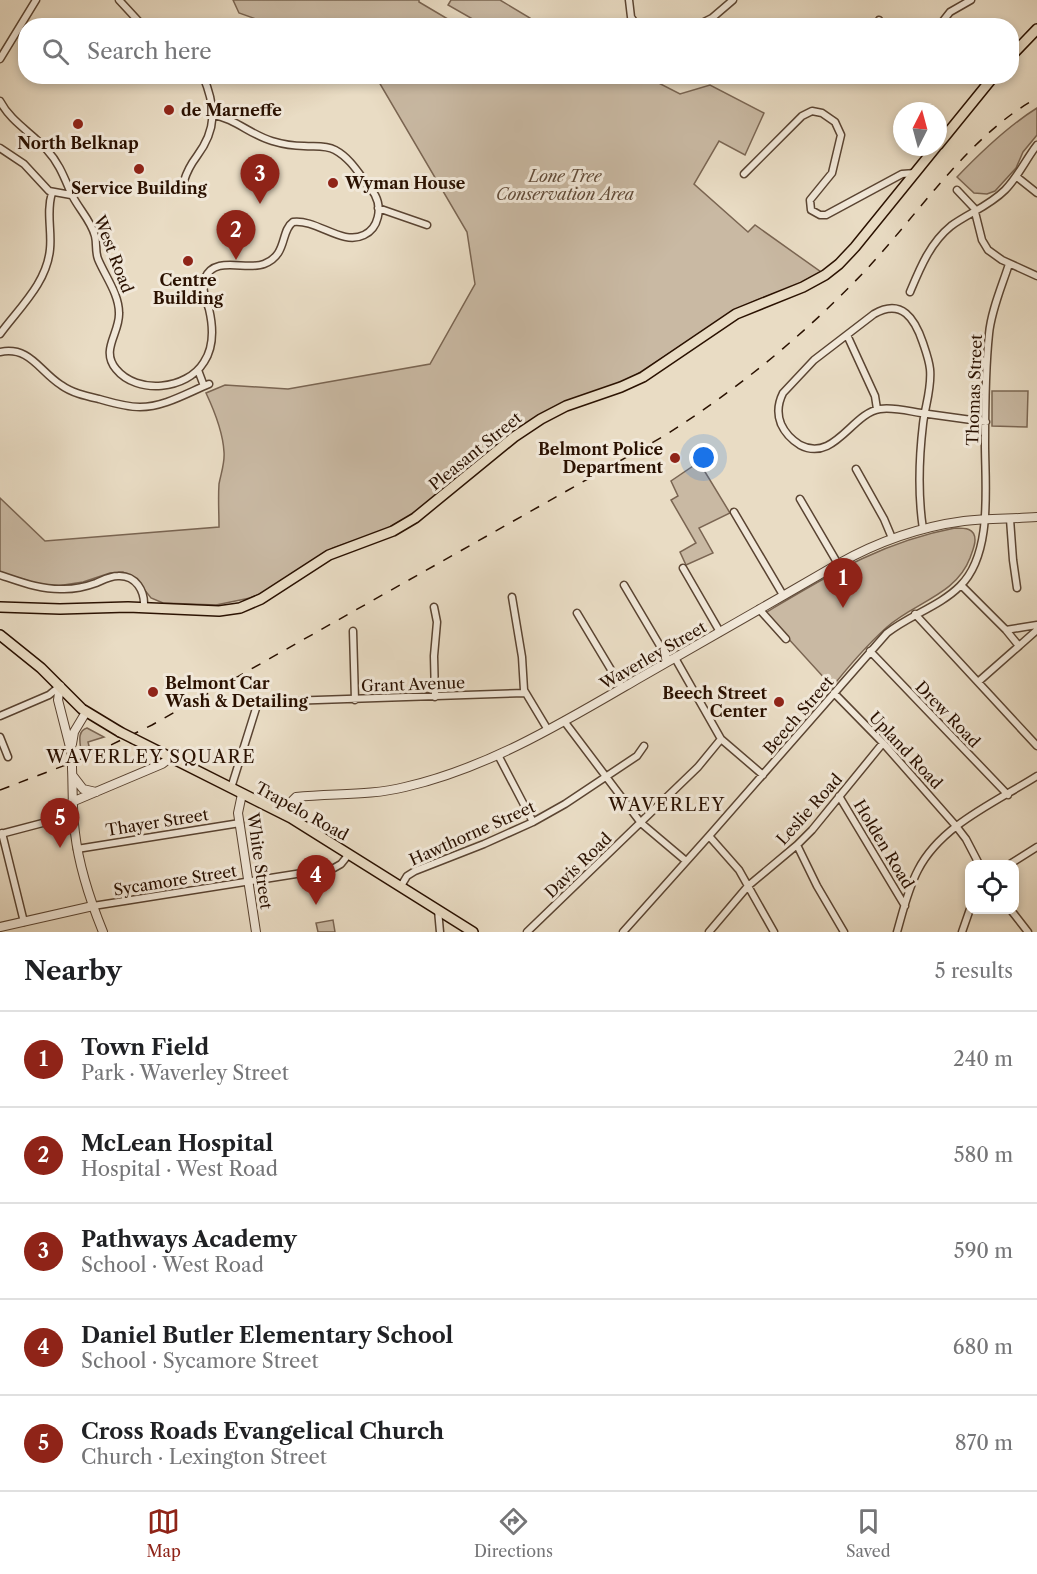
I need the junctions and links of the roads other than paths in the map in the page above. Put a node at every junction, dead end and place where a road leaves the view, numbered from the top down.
1 (36, 0) edge
2 (120, 0) edge
3 (628, 0) edge
4 (733, 0) edge
5 (971, 0) edge
6 (25, 18) edge
7 (136, 18) edge
8 (632, 18) edge
9 (712, 18) edge
10 (945, 18) edge
11 (1037, 29) edge
12 (18, 30) edge
13 (1019, 47) edge
14 (0, 59) edge
15 (206, 84) edge
16 (987, 84) edge
17 (0, 101) edge
18 (213, 115) junction
19 (947, 134) edge
20 (1037, 145) edge
21 (0, 148) edge
22 (929, 156) edge
23 (915, 173) junction
24 (744, 174) dead end
25 (1017, 177) junction
26 (184, 181) dead end
27 (957, 190) dead end
28 (52, 193) junction
29 (1037, 193) edge
30 (71, 195) junction
31 (378, 208) junction
32 (975, 211) junction
33 (426, 225) dead end
34 (1009, 264) junction
35 (1037, 276) edge
36 (910, 292) dead end
37 (0, 334) edge
38 (847, 335) junction
39 (0, 352) edge
40 (198, 370) junction
41 (877, 409) junction
42 (925, 414) junction
43 (986, 422) junction
44 (856, 469) dead end
45 (800, 499) dead end
46 (734, 512) dead end
47 (1037, 517) edge
48 (1010, 519) junction
49 (985, 520) junction
50 (923, 529) junction
51 (892, 538) junction
52 (838, 564) junction
53 (683, 568) dead end
54 (0, 575) edge
55 (624, 585) dead end
56 (961, 585) junction
57 (1017, 588) dead end
58 (783, 595) junction
59 (512, 597) dead end
60 (0, 607) edge
61 (144, 607) junction
62 (434, 607) dead end
63 (759, 609) junction
64 (577, 613) dead end
65 (915, 614) junction
66 (1037, 625) edge
67 (1006, 630) junction
68 (1037, 630) edge
69 (353, 631) dead end
70 (720, 632) junction
71 (0, 635) edge
72 (786, 639) dead end
73 (1019, 646) junction
74 (870, 651) junction
75 (672, 659) junction
76 (978, 682) junction
77 (60, 686) junction
78 (622, 688) junction
79 (525, 693) junction
80 (834, 693) junction
81 (435, 697) junction
82 (355, 700) junction
83 (86, 712) junction
84 (0, 716) edge
85 (564, 721) junction
86 (548, 730) junction
87 (0, 737) edge
88 (721, 739) junction
89 (883, 743) junction
90 (644, 746) dead end
91 (1037, 746) edge
92 (72, 755) junction
93 (498, 755) junction
94 (8, 757) dead end
95 (170, 758) junction
96 (72, 771) junction
97 (763, 775) junction
98 (1037, 776) edge
99 (606, 778) junction
100 (231, 788) junction
101 (100, 791) junction
102 (242, 794) junction
103 (1008, 795) junction
104 (839, 796) junction
105 (72, 802) junction
106 (73, 815) junction
107 (285, 815) junction
108 (533, 822) junction
109 (240, 823) junction
110 (641, 823) junction
111 (956, 826) junction
112 (1, 834) edge
113 (709, 836) junction
114 (797, 846) junction
115 (77, 849) junction
116 (1036, 850) edge
117 (349, 854) junction
118 (977, 860) edge
119 (1017, 860) edge
120 (686, 861) junction
121 (248, 882) junction
122 (401, 886) junction
123 (748, 886) junction
124 (93, 906) junction
125 (905, 906) junction
126 (438, 910) junction
127 (967, 914) edge
128 (1014, 914) edge
129 (24, 922) junction
130 (0, 927) edge
131 (103, 932) edge
132 (256, 932) edge
133 (440, 932) edge
134 (473, 932) edge
135 (527, 932) edge
136 (623, 932) edge
137 (709, 932) edge
138 (774, 932) edge
139 (844, 932) edge
140 (897, 932) edge
141 (962, 932) edge
142 (1029, 932) edge

1 - 6 street
2 - 7 street
3 - 8 street
4 - 9 street
5 - 10 street
11 - 13 main road
12 - 14 street
15 - 18 street
16 - 19 main road, Pleasant Street
17 - 30 street, West Road
18 - 26 street
18 - 31 street
20 - 25 street
21 - 28 street
22 - 23 main road, Pleasant Street
23 - 24 street
23 - 61 main road, Pleasant Street
25 - 29 street
25 - 32 street
27 - 32 street
28 - 30 street
28 - 37 street
30 - 40 street, West Road
31 - 33 street
31 - 40 street
32 - 34 street
32 - 36 street
34 - 35 street
34 - 43 street, Thomas Street
38 - 41 street
38 - 41 street
38 - 42 street
39 - 40 street
41 - 42 street
42 - 43 street
42 - 50 street
43 - 49 street, Thomas Street
44 - 51 street
45 - 52 street
46 - 58 street
47 - 48 street, Waverley Street
48 - 49 street, Waverley Street
48 - 57 street
49 - 50 street, Waverley Street
49 - 56 street, Beech Street
50 - 51 street, Waverley Street
51 - 52 street, Waverley Street
52 - 58 street, Waverley Street
53 - 70 street
54 - 61 street
55 - 75 street
56 - 65 street, Beech Street
56 - 67 street
58 - 63 street, Waverley Street
59 - 79 street
60 - 61 main road, Pleasant Street
62 - 81 street
63 - 70 street, Waverley Street
63 - 72 street
64 - 78 street
65 - 74 street, Beech Street
65 - 76 street
66 - 67 street
67 - 73 street
68 - 73 street
69 - 82 street
70 - 75 street, Waverley Street
71 - 77 main road, Trapelo Road
73 - 76 street
74 - 80 street, Beech Street
74 - 103 street, Drew Road
75 - 78 street, Waverley Street
75 - 88 street
76 - 91 street
77 - 83 main road, Trapelo Road
77 - 84 street
77 - 92 street
78 - 85 street, Waverley Street
79 - 81 street, Grant Avenue
79 - 86 street
80 - 89 street, Upland Road
80 - 97 street, Beech Street
81 - 82 street, Grant Avenue
82 - 100 street, Grant Avenue
83 - 92 street
83 - 95 main road, Trapelo Road, bridge
85 - 86 street, Waverley Street
85 - 99 street
86 - 93 street, Waverley Street
87 - 94 street
88 - 97 street
88 - 110 street, Davis Road
89 - 104 street, Leslie Road
89 - 111 street, Upland Road
90 - 99 street, Hawthorne Street
92 - 96 street, bridge
93 - 107 street, Waverley Street
93 - 108 street
95 - 100 main road, Trapelo Road
95 - 101 street
96 - 101 street
96 - 105 street
97 - 113 street, Beech Street
98 - 103 street
99 - 108 street, Hawthorne Street
99 - 110 street
100 - 102 main road, Trapelo Road
101 - 105 street
102 - 107 main road, Trapelo Road
102 - 109 street, White Street
103 - 111 street
104 - 114 street, Leslie Road
104 - 125 street, Holden Road
105 - 106 street
106 - 112 street
106 - 115 street
107 - 117 main road, Trapelo Road
108 - 122 street, Hawthorne Street
109 - 115 street, Thayer Street
109 - 121 street, White Street
110 - 120 street
110 - 135 street, Davis Road
111 - 118 street, Upland Road
111 - 125 street
112 - 129 street
113 - 120 street, Beech Street
113 - 123 street
114 - 123 street, Leslie Road
114 - 139 street
115 - 124 street
116 - 119 street
117 - 121 street, Sycamore Street
117 - 122 main road, Trapelo Road
120 - 136 street, Beech Street
121 - 124 street, Sycamore Street
121 - 132 street, White Street
122 - 126 main road, Trapelo Road
123 - 137 street, Leslie Road
123 - 138 street
124 - 129 street, Sycamore Street
124 - 131 street
125 - 140 street
126 - 133 street
126 - 134 main road, Trapelo Road
127 - 141 street
128 - 142 street
129 - 130 street, Sycamore Street

